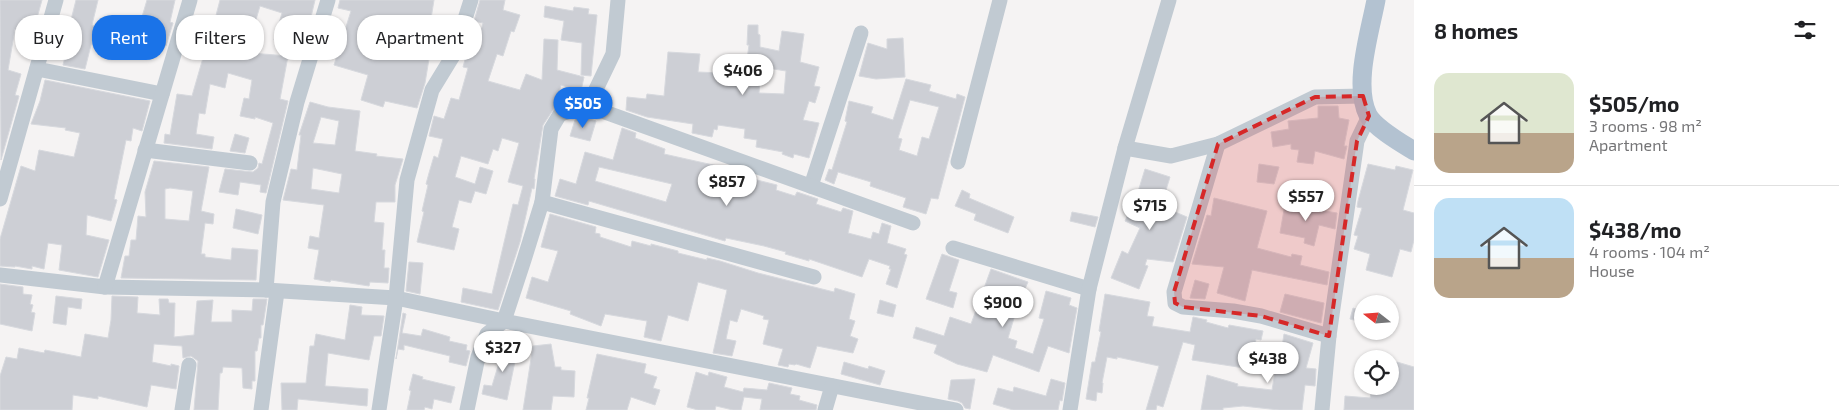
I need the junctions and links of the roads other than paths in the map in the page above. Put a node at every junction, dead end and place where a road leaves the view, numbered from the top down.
1 (56, 0) edge
2 (190, 0) edge
3 (328, 0) edge
4 (471, 0) edge
5 (618, 0) edge
6 (1000, 0) edge
7 (1169, 0) edge
8 (1376, 0) edge
9 (861, 33) dead end
10 (37, 69) junction
11 (162, 94) junction
12 (1363, 96) junction
13 (588, 106) junction
14 (1369, 116) junction
15 (1218, 144) junction
16 (1126, 148) junction
17 (145, 150) junction
18 (1414, 151) edge
19 (958, 162) dead end
20 (250, 163) dead end
21 (811, 186) junction
22 (0, 199) edge
23 (542, 202) junction
24 (913, 223) dead end
25 (953, 248) dead end
26 (0, 275) edge
27 (814, 277) dead end
28 (105, 287) junction
29 (1089, 289) junction
30 (272, 291) junction
31 (396, 298) junction
32 (504, 322) junction
33 (1329, 336) junction
34 (189, 365) dead end
35 (832, 386) junction
36 (925, 407) edge
37 (182, 410) edge
38 (261, 410) edge
39 (379, 410) edge
40 (467, 410) edge
41 (825, 410) edge
42 (956, 410) edge
43 (1070, 410) edge
44 (1322, 410) edge

1 - 10 street
2 - 11 street
3 - 30 street
4 - 31 street
5 - 13 street
6 - 19 street
7 - 16 street
8 - 12 main road
9 - 21 street
10 - 11 street
10 - 22 street
11 - 17 street
12 - 14 main road
12 - 15 street
13 - 21 street
13 - 23 street
14 - 18 main road
14 - 33 street
15 - 16 street
15 - 33 street
16 - 29 street
17 - 20 street
17 - 28 street
21 - 24 street
23 - 27 street
23 - 32 street
25 - 29 street
26 - 28 street
28 - 30 street
29 - 43 street
30 - 31 street
30 - 38 street
31 - 32 street
31 - 39 street
32 - 35 street
32 - 40 street
33 - 44 street
34 - 37 street
35 - 36 street
35 - 41 street
36 - 42 street

